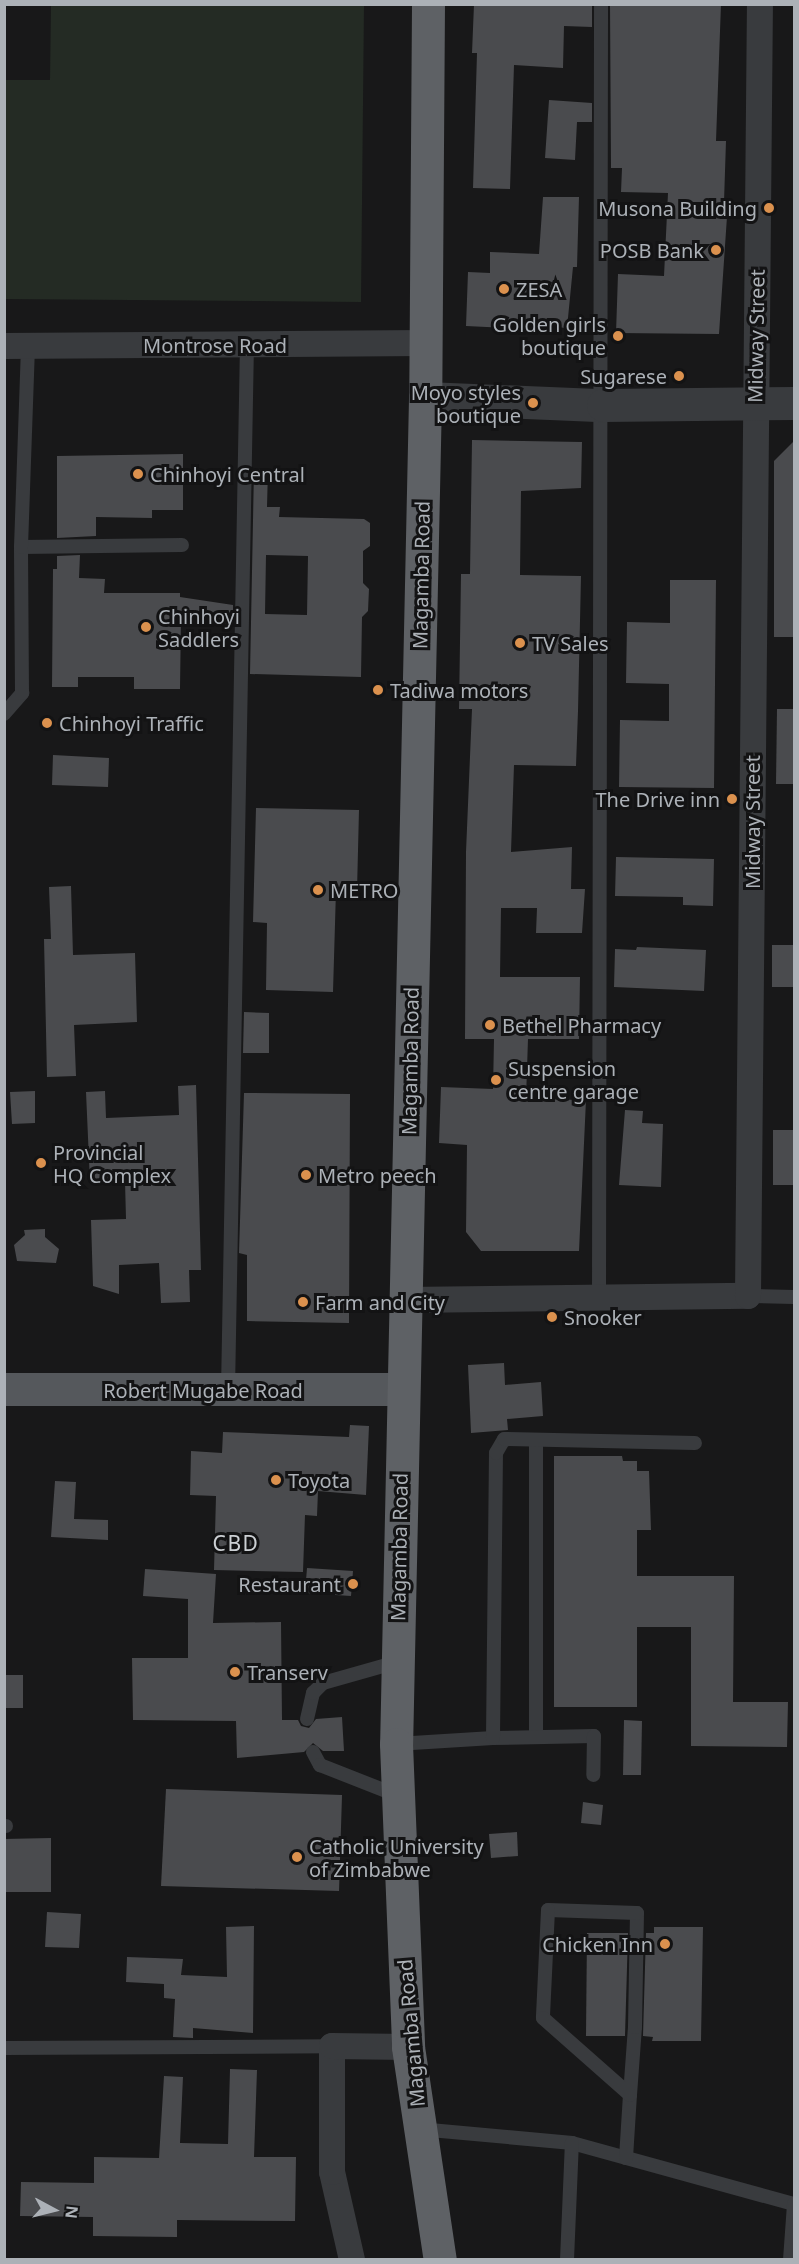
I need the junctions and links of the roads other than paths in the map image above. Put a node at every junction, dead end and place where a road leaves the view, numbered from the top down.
1 (428, 4) edge
2 (601, 4) edge
3 (763, 5) edge
4 (425, 343) junction
5 (16, 345) edge
6 (248, 345) junction
7 (425, 398) junction
8 (755, 402) junction
9 (795, 403) edge
10 (603, 405) junction
11 (182, 545) dead end
12 (21, 547) junction
13 (4, 714) edge
14 (748, 1296) junction
15 (599, 1297) junction
16 (795, 1297) edge
17 (405, 1300) junction
18 (4, 1389) edge
19 (402, 1389) junction
20 (228, 1392) junction
21 (536, 1441) junction
22 (695, 1443) dead end
23 (397, 1662) junction
24 (307, 1719) dead end
25 (536, 1734) junction
26 (494, 1738) junction
27 (396, 1744) junction
28 (313, 1752) dead end
29 (593, 1775) dead end
30 (398, 1796) junction
31 (332, 2046) junction
32 (4, 2048) edge
33 (408, 2048) junction
34 (630, 2095) junction
35 (419, 2129) junction
36 (572, 2143) junction
37 (626, 2158) junction
38 (794, 2204) edge
39 (350, 2259) edge
40 (440, 2259) edge
41 (567, 2259) edge
42 (790, 2259) edge

1 - 4 highway, Magamba Road
2 - 10 lane
3 - 8 street, Midway Street
4 - 6 street, Montrose Road
4 - 7 highway, Magamba Road
5 - 6 street, Montrose Road
5 - 12 lane
6 - 20 lane
7 - 10 street
7 - 17 highway, Magamba Road
8 - 9 street
8 - 10 street
8 - 14 street, Midway Street
10 - 15 lane
11 - 12 lane
12 - 13 lane
14 - 15 street
14 - 16 lane
15 - 17 street
17 - 19 highway, Magamba Road
18 - 20 main road, Robert Mugabe Road
19 - 20 main road, Robert Mugabe Road
19 - 23 highway, Magamba Road
21 - 22 lane
21 - 25 lane
21 - 26 lane
23 - 24 lane
23 - 27 highway, Magamba Road
25 - 26 lane
25 - 29 lane
26 - 27 lane
27 - 30 highway, Magamba Road
28 - 30 lane
30 - 33 highway, Magamba Road
31 - 32 lane
31 - 33 street
31 - 39 street
33 - 35 highway, Magamba Road
34 - 34 lane
34 - 37 lane
35 - 36 lane
35 - 40 highway, Magamba Road
36 - 37 lane
36 - 41 lane
37 - 38 lane
38 - 42 lane

